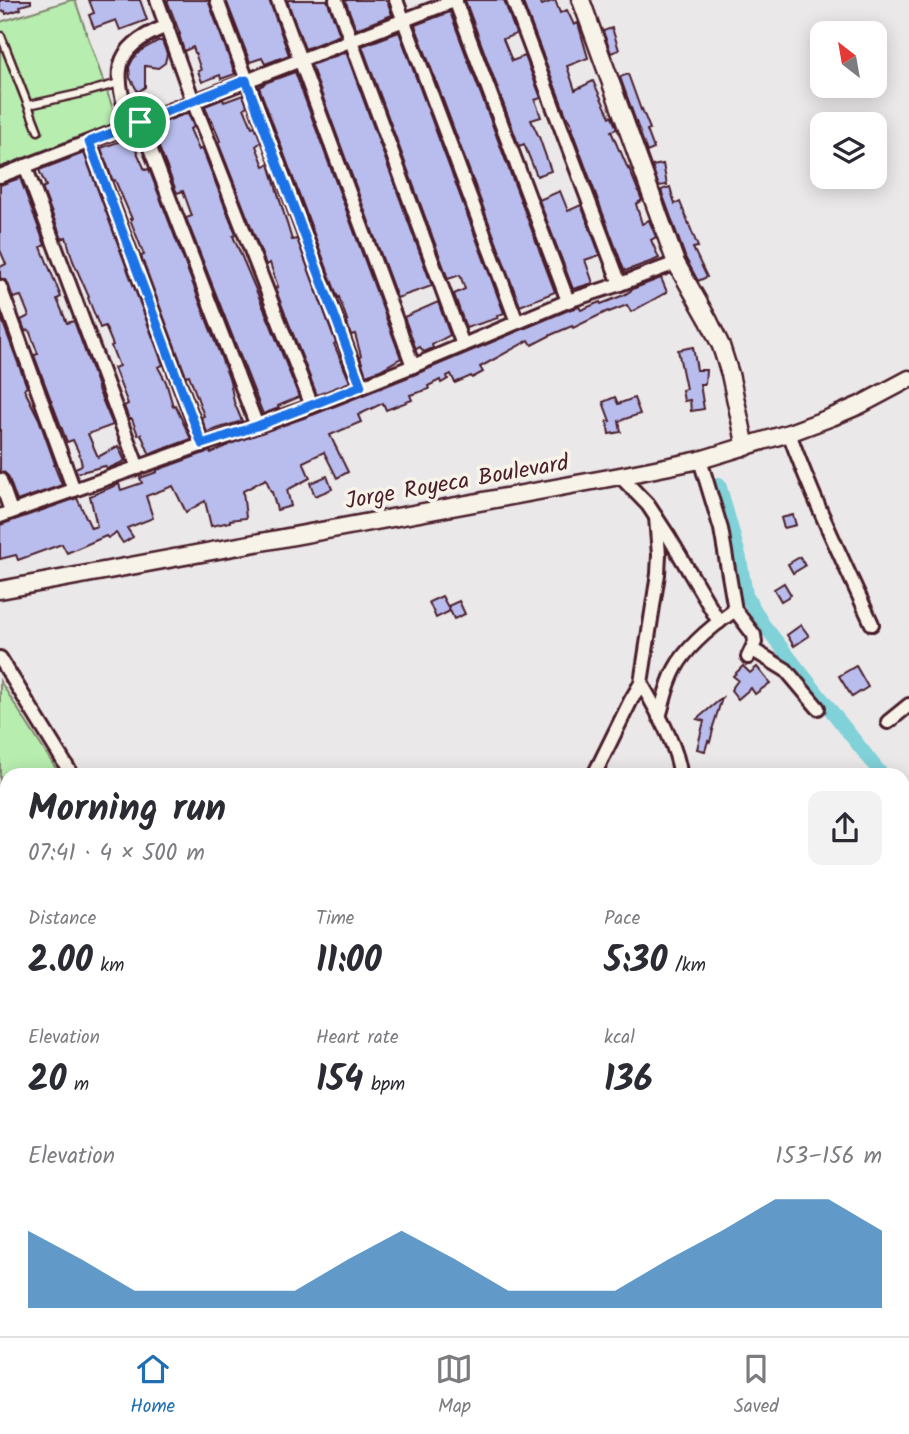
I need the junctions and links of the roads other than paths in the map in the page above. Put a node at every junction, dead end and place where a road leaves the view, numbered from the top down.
1 (157, 0) edge
2 (217, 0) edge
3 (278, 0) edge
4 (336, 0) edge
5 (396, 0) edge
6 (455, 0) edge
7 (513, 0) edge
8 (581, 0) edge
9 (403, 20) junction
10 (167, 26) junction
11 (1, 36) edge
12 (351, 40) junction
13 (300, 59) junction
14 (246, 80) junction
15 (119, 83) junction
16 (193, 101) junction
17 (29, 106) junction
18 (135, 124) junction
19 (38, 131) dead end
20 (89, 142) junction
21 (25, 166) junction
22 (0, 176) edge
23 (676, 263) junction
24 (620, 284) junction
25 (0, 287) edge
26 (568, 301) junction
27 (517, 322) junction
28 (463, 345) junction
29 (413, 366) junction
30 (909, 379) edge
31 (361, 386) junction
32 (312, 406) junction
33 (257, 426) junction
34 (789, 433) junction
35 (202, 444) junction
36 (738, 449) junction
37 (707, 458) junction
38 (138, 468) junction
39 (620, 476) junction
40 (0, 480) edge
41 (74, 490) junction
42 (6, 513) edge
43 (656, 517) junction
44 (0, 590) edge
45 (735, 610) junction
46 (719, 621) junction
47 (872, 624) dead end
48 (0, 659) edge
49 (641, 683) junction
50 (909, 705) edge
51 (818, 708) dead end
52 (659, 717) junction
53 (888, 722) dead end
54 (68, 768) edge
55 (597, 768) edge
56 (680, 768) edge

1 - 10 street
2 - 14 street
3 - 13 street
4 - 12 street
5 - 9 street
6 - 9 street
6 - 26 street
7 - 24 street
8 - 23 street
9 - 12 street
9 - 27 street
10 - 15 street
10 - 16 street
11 - 17 lane
12 - 13 street
12 - 28 street
13 - 14 street
13 - 29 street
14 - 16 street
14 - 31 street
15 - 17 lane
15 - 18 street
16 - 18 street
16 - 32 street
17 - 19 lane
18 - 20 street
18 - 33 street
20 - 21 street
20 - 35 street
21 - 22 street
21 - 38 street
23 - 24 street
23 - 36 street
24 - 26 street
25 - 41 street
26 - 27 street
27 - 28 street
28 - 29 street
29 - 31 street
30 - 34 street, Jorge Royeca Boulevard
31 - 32 street
32 - 33 street
33 - 35 street
34 - 36 street, Jorge Royeca Boulevard
34 - 47 street
35 - 38 street
36 - 37 street, Jorge Royeca Boulevard
37 - 39 street, Jorge Royeca Boulevard
37 - 45 street
38 - 41 street
39 - 43 street
39 - 44 street, Jorge Royeca Boulevard
40 - 42 street
41 - 42 street
43 - 46 street
43 - 49 street
45 - 46 street
45 - 51 street
46 - 52 street
48 - 54 street
49 - 52 street
49 - 55 street
50 - 53 street
52 - 56 street

